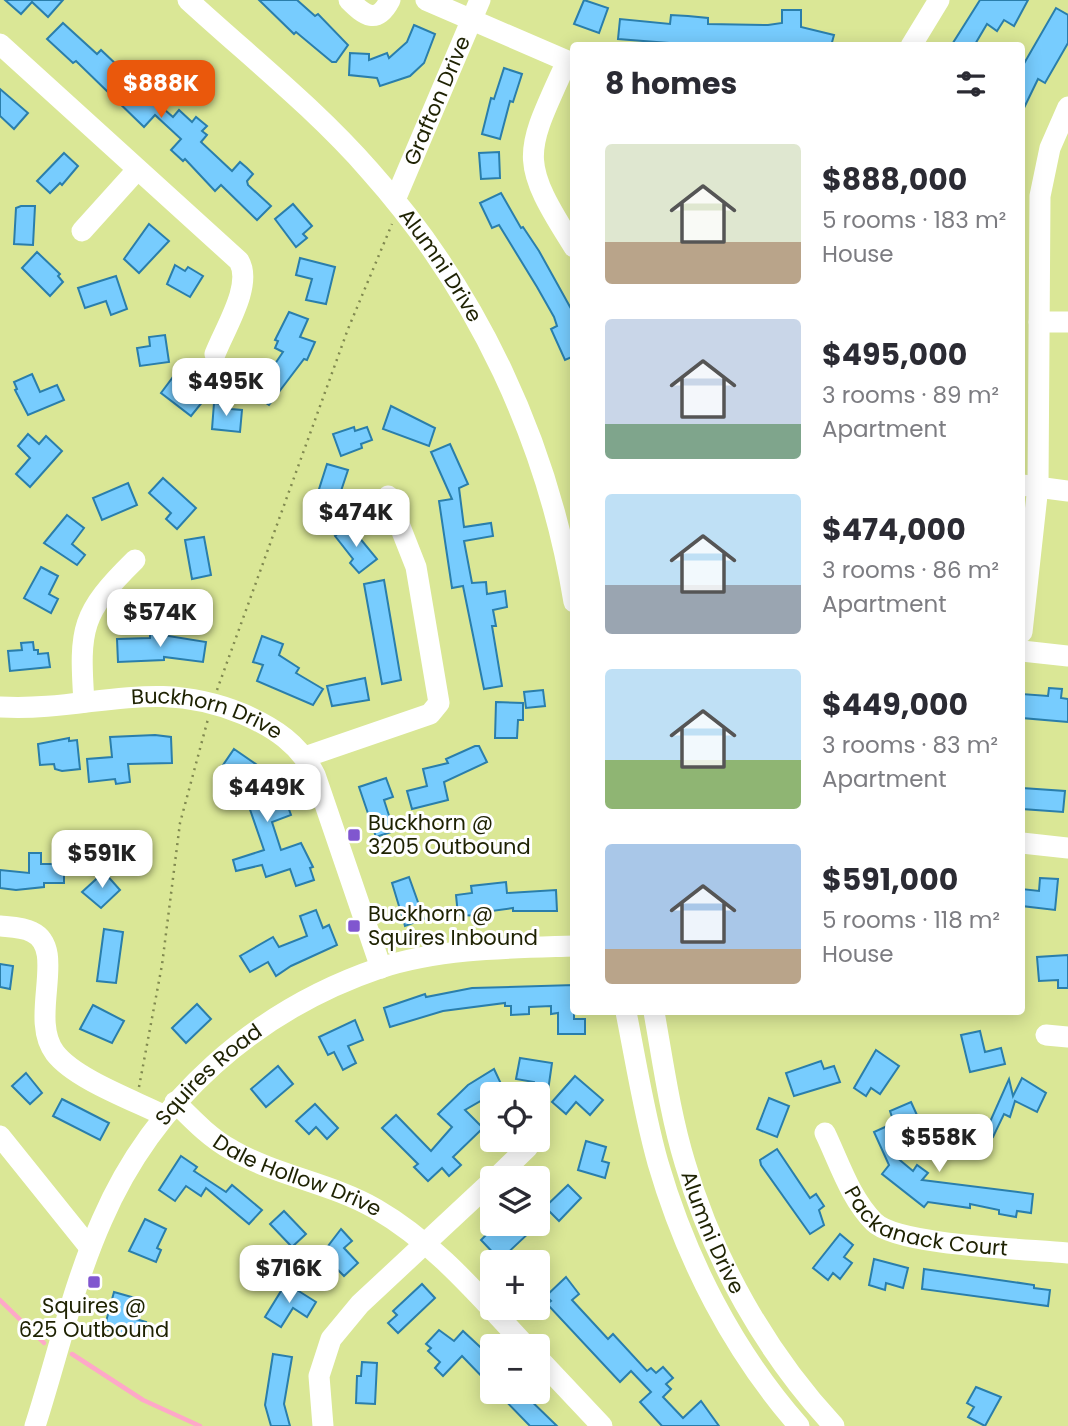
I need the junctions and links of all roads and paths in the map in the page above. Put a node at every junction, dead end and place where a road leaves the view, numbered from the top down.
1 (188, 0) edge
2 (349, 0) edge
3 (390, 0) edge
4 (426, 0) edge
5 (939, 0) edge
6 (477, 10) edge
7 (913, 42) edge
8 (0, 44) edge
9 (570, 61) edge
10 (570, 64) edge
11 (1068, 107) edge
12 (137, 170) junction
13 (395, 200) junction
14 (82, 231) dead end
15 (570, 240) edge
16 (1039, 322) junction
17 (1068, 322) edge
18 (215, 354) dead end
19 (1030, 486) edge
20 (1068, 491) edge
21 (388, 496) dead end
22 (135, 560) dead end
23 (1025, 577) edge
24 (570, 582) edge
25 (1025, 651) edge
26 (1068, 656) edge
27 (216, 692) dead end
28 (84, 702) junction
29 (0, 708) edge
30 (209, 715) dead end
31 (305, 757) junction
32 (1025, 843) edge
33 (1068, 848) edge
34 (0, 926) edge
35 (570, 946) edge
36 (381, 968) junction
37 (627, 1015) edge
38 (655, 1015) edge
39 (1045, 1035) dead end
40 (1068, 1037) edge
41 (136, 1102) junction
42 (169, 1109) junction
43 (825, 1133) dead end
44 (0, 1136) edge
45 (523, 1152) edge
46 (508, 1166) edge
47 (480, 1192) edge
48 (425, 1244) junction
49 (90, 1248) junction
50 (1068, 1253) edge
51 (514, 1334) edge
52 (550, 1371) edge
53 (35, 1426) edge
54 (323, 1426) edge
55 (602, 1426) edge
56 (799, 1426) edge
57 (834, 1426) edge

1 - 13 street, Alumni Drive
2 - 3 street
4 - 6 street
5 - 7 street
6 - 9 street
6 - 13 street, Grafton Drive
8 - 12 street
10 - 15 street
11 - 16 street
12 - 14 street
12 - 18 street
13 - 24 street, Alumni Drive
13 - 27 path
16 - 17 street
16 - 19 street
19 - 20 street
19 - 23 street
21 - 31 street
22 - 28 street
25 - 26 street
28 - 29 street, Buckhorn Drive
28 - 31 street, Buckhorn Drive
30 - 41 path
31 - 36 street, Buckhorn Drive
32 - 33 street
34 - 41 street, Dale Hollow Drive
35 - 36 street, Squires Road
36 - 42 street, Squires Road
37 - 56 street, Alumni Drive
38 - 57 street, Alumni Drive
39 - 40 street
41 - 42 street, Dale Hollow Drive
42 - 48 street, Dale Hollow Drive
42 - 49 street, Squires Road
43 - 50 street, Packanack Court
44 - 49 street
45 - 46 street
47 - 48 street
48 - 51 street, Dale Hollow Drive
48 - 54 street
49 - 53 street, Squires Road
52 - 55 street

